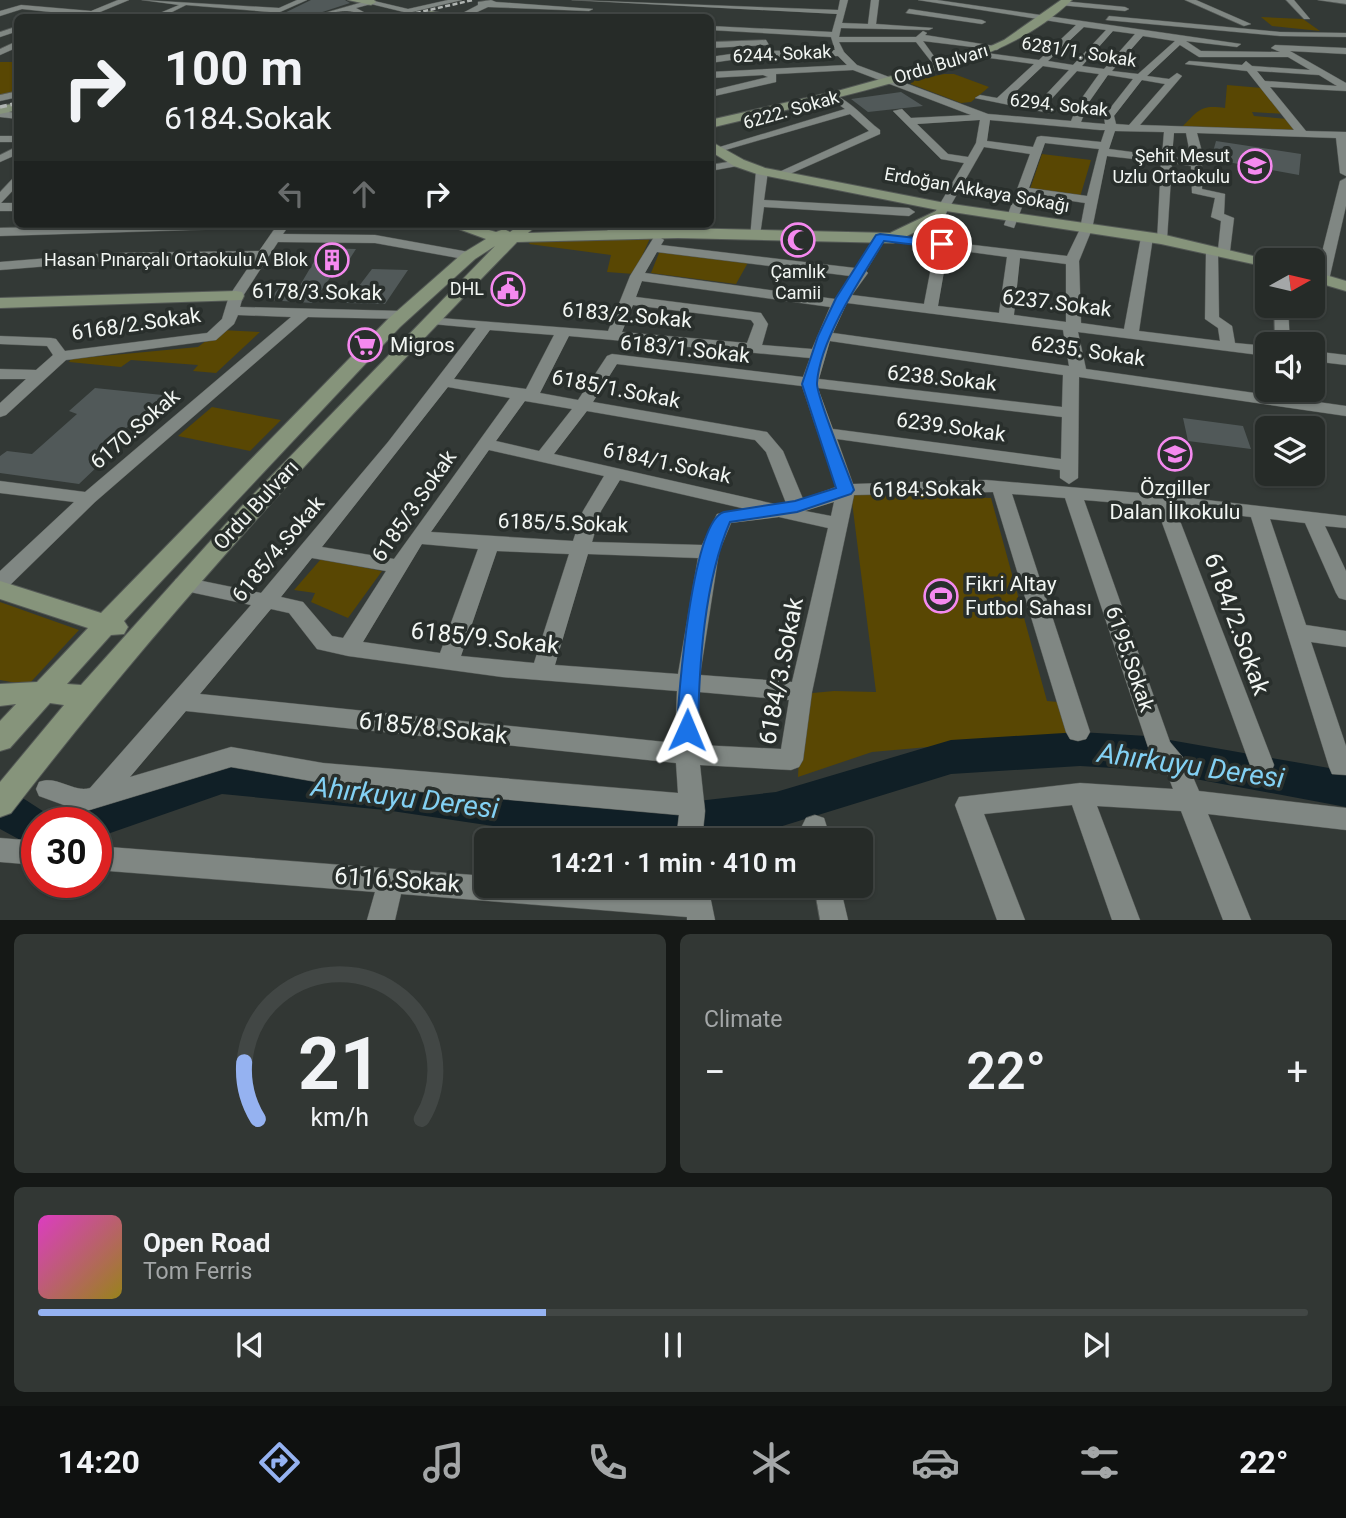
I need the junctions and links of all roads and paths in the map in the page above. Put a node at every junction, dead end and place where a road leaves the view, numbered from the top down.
1 (70, 0) edge
2 (125, 0) edge
3 (146, 0) edge
4 (303, 0) edge
5 (453, 0) edge
6 (499, 0) edge
7 (535, 0) edge
8 (576, 0) edge
9 (788, 0) edge
10 (844, 0) edge
11 (875, 0) edge
12 (909, 0) edge
13 (922, 0) edge
14 (931, 0) edge
15 (1001, 0) edge
16 (1189, 0) edge
17 (1290, 0) edge
18 (1322, 0) edge
19 (633, 1) edge
20 (214, 2) edge
21 (371, 2) joint
22 (1064, 2) edge
23 (1346, 2) edge
24 (968, 3) edge
25 (190, 4) junction
26 (351, 4) edge
27 (481, 4) junction
28 (696, 4) junction
29 (737, 4) edge
30 (527, 6) junction
31 (761, 8) junction
32 (781, 9) junction
33 (796, 9) junction
34 (281, 10) junction
35 (1138, 10) dead end
36 (470, 11) junction
37 (909, 11) junction
38 (999, 11) junction
39 (90, 12) junction
40 (840, 12) junction
41 (44, 13) edge
42 (164, 13) joint
43 (1176, 13) dead end
44 (0, 14) edge
45 (86, 14) edge
46 (106, 14) edge
47 (176, 14) edge
48 (272, 14) edge
49 (326, 14) edge
50 (464, 14) edge
51 (514, 14) edge
52 (669, 14) edge
53 (688, 14) edge
54 (1044, 15) junction
55 (1202, 15) dead end
56 (944, 16) junction
57 (1229, 17) junction
58 (1307, 17) dead end
59 (982, 22) junction
60 (714, 24) edge
61 (1082, 24) junction
62 (1175, 24) junction
63 (872, 26) junction
64 (714, 27) edge
65 (910, 27) junction
66 (929, 28) junction
67 (974, 28) dead end
68 (1111, 29) junction
69 (746, 30) junction
70 (1262, 31) junction
71 (787, 33) junction
72 (1141, 33) junction
73 (966, 35) dead end
74 (1346, 35) edge
75 (918, 39) junction
76 (714, 40) edge
77 (836, 40) junction
78 (1177, 40) junction
79 (958, 41) junction
80 (729, 43) junction
81 (714, 45) edge
82 (997, 47) junction
83 (750, 48) junction
84 (1282, 51) junction
85 (1346, 51) edge
86 (714, 52) edge
87 (982, 54) junction
88 (1199, 54) junction
89 (1240, 55) junction
90 (714, 59) edge
91 (1042, 62) junction
92 (1189, 64) junction
93 (854, 66) junction
94 (937, 66) junction
95 (1073, 67) junction
96 (1250, 69) junction
97 (757, 70) junction
98 (1107, 72) junction
99 (1320, 73) junction
100 (714, 75) edge
101 (1140, 77) junction
102 (893, 79) junction
103 (1171, 82) junction
104 (1261, 84) junction
105 (1346, 88) edge
106 (714, 93) edge
107 (840, 95) junction
108 (980, 98) dead end
109 (1000, 101) junction
110 (1038, 108) junction
111 (853, 110) junction
112 (898, 111) dead end
113 (986, 117) junction
114 (1076, 120) junction
115 (907, 121) junction
116 (714, 125) edge
117 (1111, 127) junction
118 (1133, 127) junction
119 (1169, 129) junction
120 (1191, 130) junction
121 (1303, 134) junction
122 (1344, 135) edge
123 (13, 140) edge
124 (981, 143) junction
125 (714, 147) edge
126 (1104, 149) junction
127 (1035, 151) junction
128 (0, 159) edge
129 (1167, 159) junction
130 (969, 160) junction
131 (739, 163) junction
132 (1197, 163) junction
133 (714, 167) edge
134 (762, 171) junction
135 (1346, 173) edge
136 (783, 174) junction
137 (14, 181) edge
138 (862, 189) junction
139 (1345, 189) edge
140 (1021, 190) junction
141 (0, 200) edge
142 (1092, 200) junction
143 (758, 203) junction
144 (943, 211) junction
145 (909, 212) junction
146 (1011, 221) junction
147 (26, 228) edge
148 (281, 228) edge
149 (493, 228) edge
150 (680, 229) edge
151 (1086, 229) junction
152 (515, 230) edge
153 (614, 230) edge
154 (0, 232) edge
155 (754, 235) junction
156 (273, 238) junction
157 (887, 238) junction
158 (1154, 238) junction
159 (657, 241) junction
160 (942, 244) junction
161 (1218, 251) junction
162 (1014, 253) junction
163 (1325, 253) edge
164 (261, 256) junction
165 (469, 256) junction
166 (1255, 259) edge
167 (1072, 261) junction
168 (0, 266) edge
169 (861, 273) junction
170 (636, 276) junction
171 (1325, 280) edge
172 (1346, 286) edge
173 (627, 300) junction
174 (840, 301) junction
175 (0, 303) edge
176 (233, 303) junction
177 (930, 308) junction
178 (304, 313) junction
179 (403, 315) junction
180 (1006, 318) junction
181 (432, 320) junction
182 (486, 324) junction
183 (1070, 326) junction
184 (564, 331) junction
185 (1131, 333) junction
186 (614, 335) junction
187 (824, 336) junction
188 (0, 340) edge
189 (1228, 345) junction
190 (753, 348) junction
191 (1255, 349) edge
192 (818, 354) junction
193 (61, 356) junction
194 (1325, 358) edge
195 (1346, 360) edge
196 (1074, 370) junction
197 (0, 374) edge
198 (38, 375) junction
199 (444, 382) junction
200 (809, 384) junction
201 (527, 394) junction
202 (582, 407) junction
203 (1346, 411) edge
204 (0, 412) edge
205 (1071, 413) junction
206 (827, 433) junction
207 (486, 444) junction
208 (542, 458) junction
209 (1070, 466) junction
210 (614, 475) junction
211 (0, 487) edge
212 (1002, 489) junction
213 (846, 490) junction
214 (1070, 492) junction
215 (89, 498) junction
216 (1163, 500) junction
217 (797, 506) junction
218 (777, 511) junction
219 (1258, 511) junction
220 (1312, 517) junction
221 (1346, 522) edge
222 (838, 524) junction
223 (417, 537) junction
224 (490, 544) junction
225 (580, 546) junction
226 (307, 551) junction
227 (709, 552) junction
228 (398, 566) junction
229 (0, 583) edge
230 (183, 583) junction
231 (0, 590) edge
232 (1346, 593) edge
233 (266, 599) junction
234 (105, 625) junction
235 (1298, 632) junction
236 (138, 633) junction
237 (1346, 639) edge
238 (348, 648) junction
239 (448, 661) junction
240 (541, 671) junction
241 (688, 682) junction
242 (43, 692) junction
243 (801, 692) junction
244 (0, 695) edge
245 (85, 696) junction
246 (180, 701) junction
247 (1079, 732) dead end
248 (0, 740) edge
249 (687, 754) junction
250 (1262, 765) dead end
251 (1341, 767) dead end
252 (48, 789) dead end
253 (8, 793) edge
254 (1080, 794) junction
255 (97, 798) junction
256 (1191, 801) junction
257 (1346, 819) edge
258 (690, 823) edge
259 (0, 850) edge
260 (21, 852) edge
261 (112, 859) edge
262 (391, 880) junction
263 (830, 898) edge
264 (698, 903) edge
265 (381, 919) edge
266 (834, 919) edge
267 (1011, 919) edge
268 (1126, 919) edge
269 (1237, 919) edge

1 - 41 street
2 - 39 street
3 - 25 street
4 - 34 street
5 - 21 street
6 - 27 street
7 - 30 street
8 - 19 street
9 - 32 street
10 - 40 street
11 - 63 street
12 - 37 street
13 - 14 street
14 - 24 street
15 - 38 street
16 - 57 street
17 - 58 street
18 - 23 street
19 - 28 street
20 - 25 street
20 - 34 street
21 - 26 main road
22 - 35 street
22 - 54 main road, Ordu Bulvarı
24 - 38 street
25 - 42 street
26 - 49 street
27 - 30 street
27 - 36 street
28 - 29 street
28 - 53 street
29 - 31 street
29 - 60 street
30 - 52 street
31 - 32 street
31 - 69 street
32 - 33 street
33 - 40 street
33 - 71 street
34 - 48 street
36 - 50 street
36 - 51 street
37 - 56 street
37 - 65 street
38 - 54 street
38 - 59 street
39 - 41 street
39 - 45 street
39 - 46 street
40 - 77 street
41 - 44 street
42 - 47 street
43 - 62 street
54 - 61 street
54 - 62 street
54 - 82 main road, Ordu Bulvarı
55 - 57 street
56 - 59 street
56 - 66 street
57 - 70 street
59 - 67 street
61 - 68 street
61 - 91 street
62 - 70 street
62 - 78 street
63 - 65 street
63 - 77 street
64 - 69 street
65 - 66 street
66 - 75 street
68 - 72 street
68 - 95 street
69 - 71 street
70 - 74 street
70 - 84 street
71 - 77 street
72 - 78 street
72 - 98 street
73 - 79 street
75 - 77 street
75 - 79 street
75 - 94 street
76 - 80 street
77 - 83 street
77 - 93 street, 6294. Sokak
78 - 84 street
78 - 88 street
78 - 101 street
79 - 82 street
80 - 81 street
80 - 83 street
82 - 87 main road, Ordu Bulvarı
83 - 86 street
83 - 90 street
83 - 97 street
84 - 85 street
84 - 89 street
84 - 99 street
87 - 91 street, 6281/1. Sokak
87 - 94 main road, Ordu Bulvarı
88 - 89 street
88 - 92 street
89 - 96 street
91 - 95 street, 6281/1. Sokak
91 - 109 street
92 - 96 street
92 - 103 street
93 - 97 street, 6244. Sokak
93 - 102 street, 6294. Sokak
94 - 102 main road, Ordu Bulvarı
95 - 98 street, 6281/1. Sokak
95 - 110 street
96 - 99 street
96 - 104 street
97 - 100 street, 6244. Sokak
97 - 106 street
98 - 101 street, 6281/1. Sokak
98 - 114 street
99 - 105 street
101 - 103 street, 6281/1. Sokak
101 - 117 street
102 - 107 main road, Ordu Bulvarı
102 - 113 street, 6294. Sokak
103 - 118 street
104 - 105 street
104 - 121 street
107 - 111 street, 6222. Sokak
107 - 116 main road, Ordu Bulvarı
108 - 109 street
109 - 110 street
110 - 114 street
111 - 125 street, 6222. Sokak
111 - 136 street
112 - 115 street
113 - 114 street, 6294. Sokak
113 - 115 street
113 - 124 street
114 - 117 street, 6294. Sokak
115 - 130 street
117 - 118 street, 6294. Sokak
117 - 126 street
118 - 119 street, 6294. Sokak
119 - 120 street, 6294. Sokak
119 - 129 street
120 - 121 street, 6294. Sokak
120 - 132 street
121 - 122 street, 6294. Sokak
122 - 135 street
123 - 128 street
124 - 127 street
124 - 130 street
125 - 131 main road, Erdoğan Akkaya Sokağı
126 - 127 street
126 - 129 street
126 - 142 street
127 - 140 street
129 - 132 street
129 - 158 street
130 - 144 street
131 - 133 street
131 - 134 main road, Erdoğan Akkaya Sokağı
132 - 161 street
134 - 136 main road, Erdoğan Akkaya Sokağı
134 - 143 street
136 - 138 main road, Erdoğan Akkaya Sokağı
137 - 141 street
138 - 144 main road, Erdoğan Akkaya Sokağı
138 - 145 main road, Erdoğan Akkaya Sokağı
139 - 163 street
140 - 142 street
140 - 146 street
142 - 151 street
143 - 145 street
143 - 155 street
144 - 145 main road, Erdoğan Akkaya Sokağı
144 - 146 main road, Erdoğan Akkaya Sokağı
144 - 157 main road
146 - 151 main road, Erdoğan Akkaya Sokağı
147 - 154 street
148 - 156 street, 6168/2.Sokak
149 - 152 main road
150 - 155 main road
150 - 159 main road
151 - 158 main road, Erdoğan Akkaya Sokağı
151 - 167 street
152 - 153 main road
152 - 165 main road, Ordu Bulvarı
152 - 181 main road, Ordu Bulvarı
153 - 159 main road
155 - 157 main road
156 - 164 street, 6168/2.Sokak
156 - 165 street
157 - 160 street
157 - 169 street
158 - 161 main road, Erdoğan Akkaya Sokağı
158 - 185 street
159 - 169 street
159 - 170 street
160 - 162 street
160 - 177 street
161 - 166 main road, Erdoğan Akkaya Sokağı
161 - 189 street
162 - 167 street
162 - 180 street
164 - 168 street
164 - 176 street, 6168/2.Sokak
165 - 179 main road, Ordu Bulvarı
167 - 183 street
169 - 174 street
170 - 173 street
170 - 174 street, 6237.Sokak
171 - 172 main road
173 - 186 street
173 - 190 street
174 - 177 street, 6237.Sokak
174 - 187 street
175 - 176 main road
176 - 178 street, 6178/3.Sokak
176 - 193 street, 6168/2.Sokak
177 - 180 street, 6237.Sokak
178 - 179 street, 6178/3.Sokak
178 - 215 street, 6170.Sokak
179 - 234 main road, Ordu Bulvarı
180 - 183 street, 6237.Sokak
181 - 182 street, 6183/2.Sokak
181 - 230 main road, Ordu Bulvarı
182 - 184 street, 6183/2.Sokak
182 - 199 street, 6185/4.Sokak
183 - 185 street, 6237.Sokak
183 - 196 street
184 - 186 street, 6183/2.Sokak
184 - 201 street, 6185/3.Sokak
185 - 189 street, 6237.Sokak
186 - 190 street, 6183/2.Sokak
187 - 192 street
187 - 196 street, 6235. Sokak
188 - 193 street, 6168/2.Sokak
189 - 191 street, 6237.Sokak
190 - 192 street, 6183/2.Sokak
192 - 200 street
193 - 198 street
194 - 195 street
196 - 203 street, 6235. Sokak
196 - 205 street
197 - 198 street
198 - 204 street
199 - 201 street, 6185/1.Sokak
199 - 226 street, 6185/4.Sokak
200 - 202 street, 6183/1.Sokak
200 - 205 street, 6238.Sokak
200 - 206 street
201 - 202 street, 6185/1.Sokak
201 - 207 street, 6185/3.Sokak
202 - 208 street
202 - 217 street, 6185/1.Sokak
205 - 209 street
206 - 209 street, 6239.Sokak
206 - 213 street
207 - 208 street, 6184/1.Sokak
207 - 223 street, 6185/3.Sokak
208 - 210 street, 6184/1.Sokak
209 - 214 street
210 - 218 street, 6184/1.Sokak
210 - 225 street
211 - 215 street
212 - 213 street, 6184.Sokak
212 - 214 street, 6184.Sokak
212 - 247 street
213 - 217 street, 6184.Sokak
213 - 222 street, 6184/3.Sokak
214 - 216 street, 6184.Sokak
214 - 256 street, 6195.Sokak
215 - 229 street, 6170.Sokak
216 - 219 street, 6184.Sokak
216 - 250 street, 6184/2.Sokak
217 - 218 street, 6184.Sokak
218 - 222 street, 6184/1.Sokak
218 - 227 street, 6184.Sokak
219 - 220 street, 6184.Sokak
219 - 235 street
220 - 221 street, 6184.Sokak
220 - 232 street
222 - 243 street, 6184/3.Sokak
223 - 224 street, 6185/5.Sokak
223 - 228 street, 6185/3.Sokak
224 - 225 street, 6185/5.Sokak
224 - 239 street
225 - 227 street, 6185/5.Sokak
225 - 240 street
226 - 228 street
226 - 233 street, 6185/4.Sokak
227 - 241 street, 6184.Sokak
228 - 238 street, 6185/3.Sokak
230 - 233 street, 6185/9.Sokak
230 - 236 main road, Ordu Bulvarı
231 - 234 main road
233 - 238 street, 6185/9.Sokak
233 - 246 street, 6185/4.Sokak
234 - 236 main road
234 - 242 main road, Ordu Bulvarı
235 - 237 street
235 - 251 street
236 - 245 main road, Ordu Bulvarı
238 - 239 street, 6185/9.Sokak
239 - 240 street, 6185/9.Sokak
240 - 241 street, 6185/9.Sokak
241 - 243 street, 6185/9.Sokak
241 - 249 street, 6184.Sokak
242 - 244 main road
242 - 245 main road
242 - 248 main road, Ordu Bulvarı
243 - 249 street, 6184/3.Sokak
245 - 253 main road, Ordu Bulvarı
246 - 249 street, 6185/8.Sokak
246 - 255 street, 6185/4.Sokak
249 - 258 street, 6184.Sokak
252 - 255 street
254 - 256 street
254 - 267 street
254 - 268 street
255 - 258 street
256 - 257 street
256 - 269 street, 6195.Sokak
259 - 260 street
261 - 262 street, 6116.Sokak
262 - 264 street, 6116.Sokak
262 - 265 street
263 - 266 street

